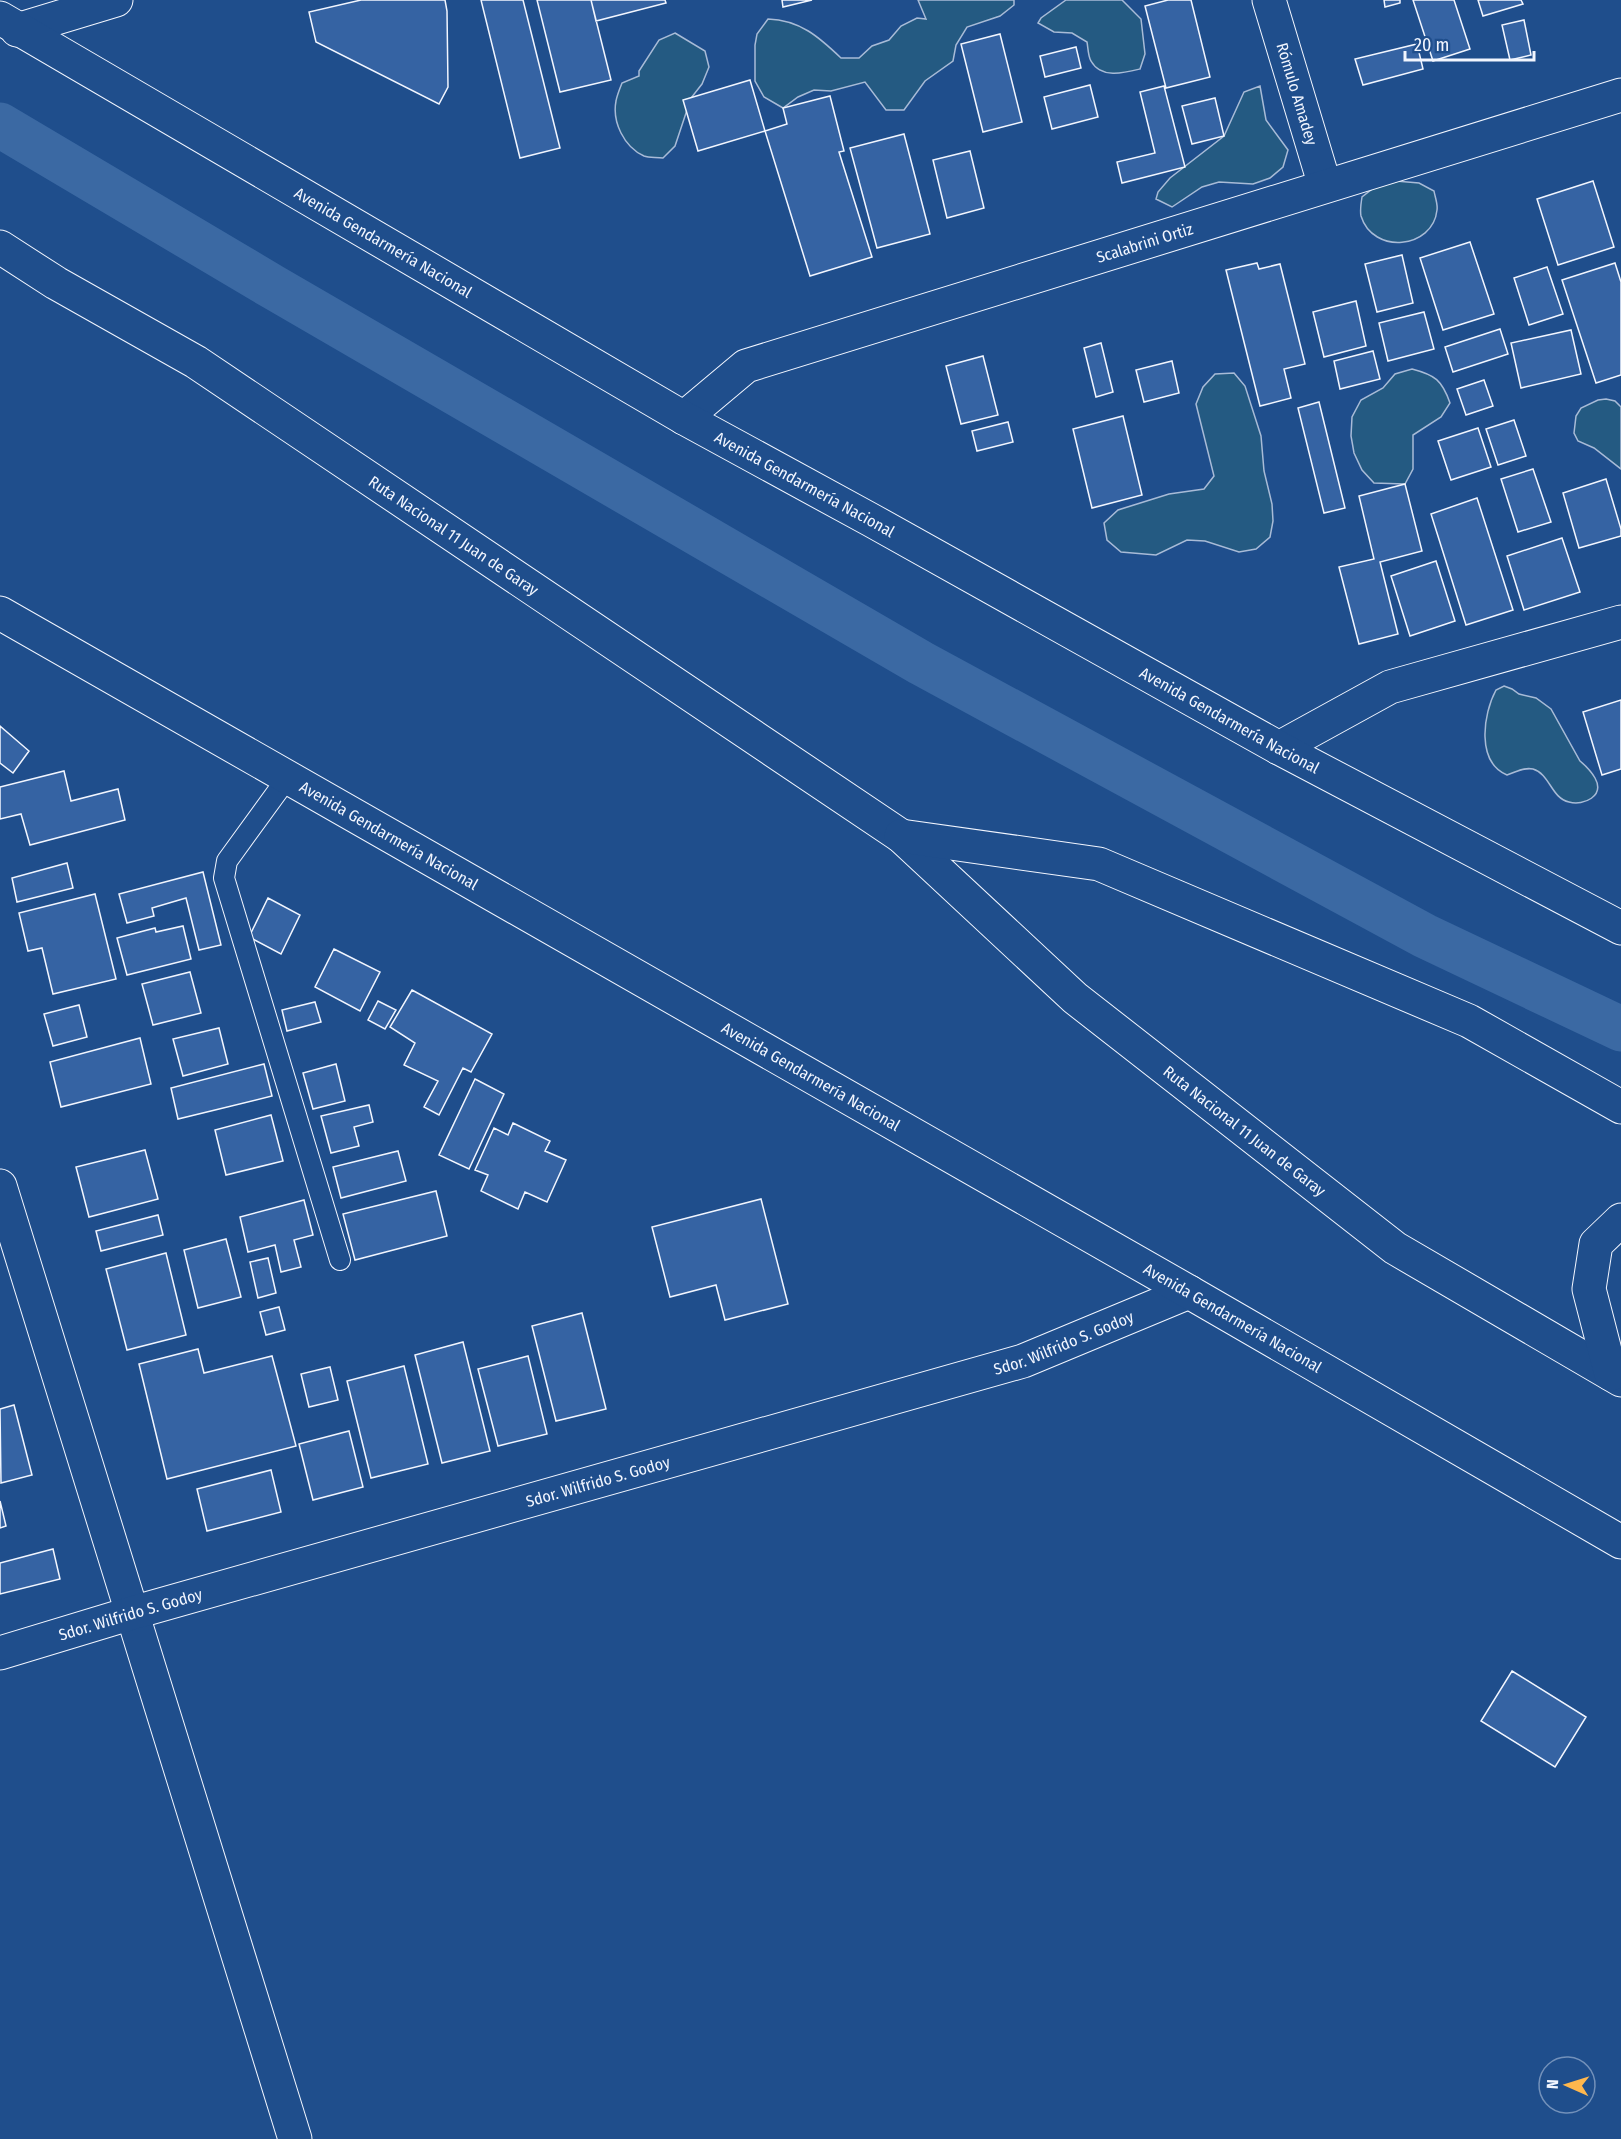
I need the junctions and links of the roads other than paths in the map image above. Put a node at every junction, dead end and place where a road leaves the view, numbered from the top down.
1 (116, 0) edge
2 (1269, 0) edge
3 (9, 24) edge
4 (1621, 95) edge
5 (1325, 186) junction
6 (0, 247) edge
7 (684, 418) junction
8 (0, 614) edge
9 (1621, 622) edge
10 (1279, 748) junction
11 (288, 777) junction
12 (901, 836) junction
13 (1621, 928) edge
14 (1621, 1107) edge
15 (0, 1186) edge
16 (1621, 1220) edge
17 (340, 1260) dead end
18 (1189, 1292) junction
19 (1616, 1377) edge
20 (1621, 1542) edge
21 (132, 1613) junction
22 (0, 1653) edge
23 (295, 2139) edge

1 - 3 main road
2 - 5 main road, Rómulo Amadey
3 - 7 main road, Avenida Gendarmería Nacional
4 - 5 main road, Scalabrini Ortiz
5 - 7 main road, Scalabrini Ortiz
6 - 12 main road, Ruta Nacional 11 Juan de Garay
7 - 10 main road, Avenida Gendarmería Nacional
8 - 11 main road, Avenida Gendarmería Nacional
9 - 10 main road
10 - 13 main road, Avenida Gendarmería Nacional
11 - 17 lane
11 - 18 main road, Avenida Gendarmería Nacional
12 - 14 main road, Ruta Nacional 11 Juan de Garay
12 - 19 main road, Ruta Nacional 11 Juan de Garay
15 - 21 main road
16 - 19 main road
18 - 20 main road, Avenida Gendarmería Nacional
18 - 21 main road, Sdor. Wilfrido S. Godoy
21 - 22 main road, Sdor. Wilfrido S. Godoy
21 - 23 main road

